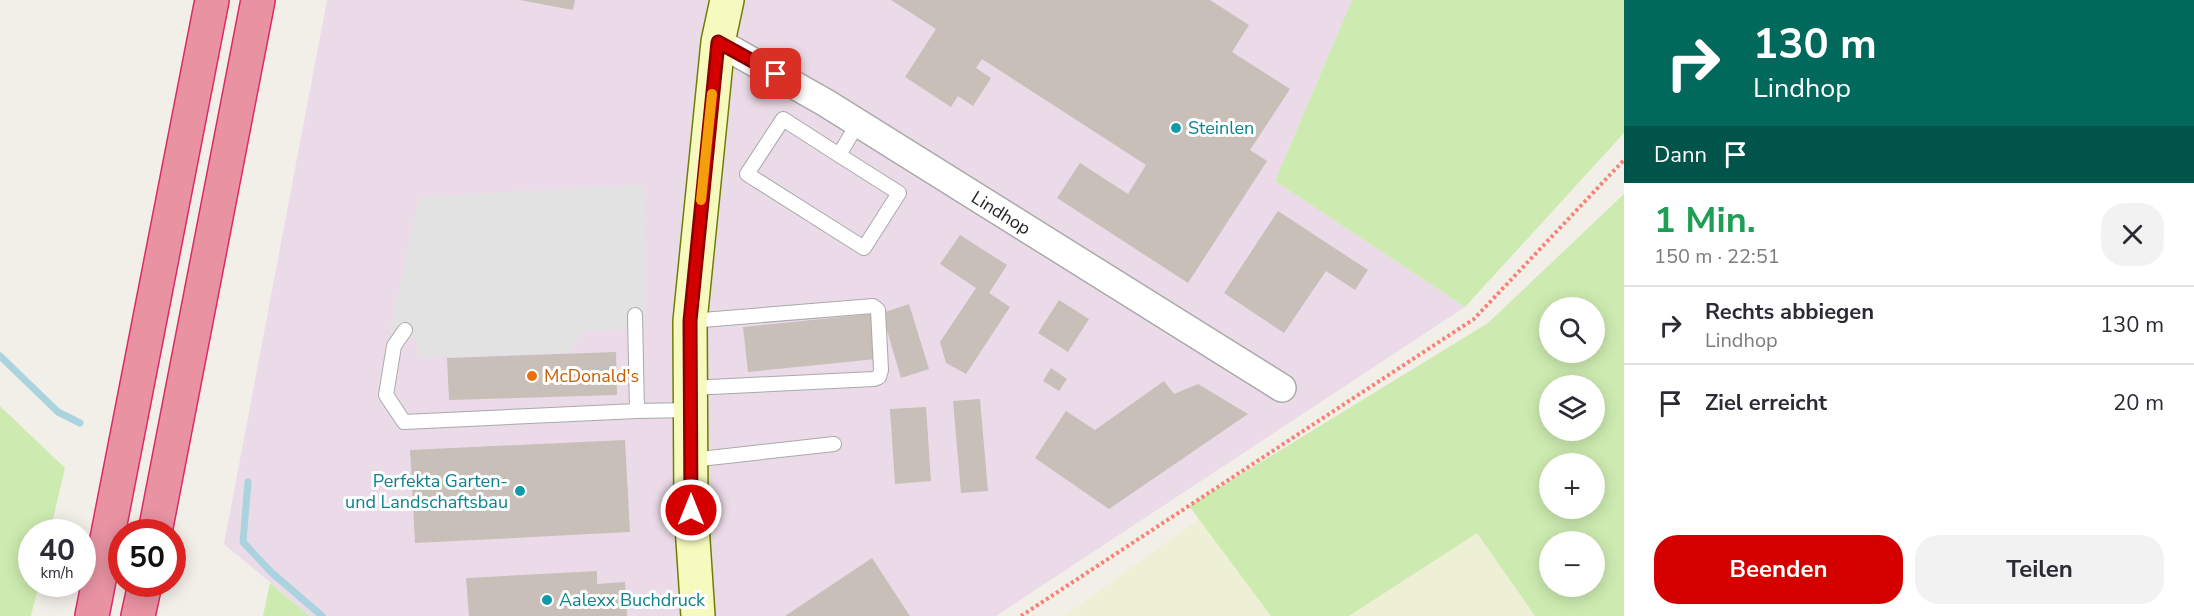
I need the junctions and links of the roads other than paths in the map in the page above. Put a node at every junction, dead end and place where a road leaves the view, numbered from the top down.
1 (212, 0) edge
2 (258, 0) edge
3 (727, 0) edge
4 (718, 42) junction
5 (858, 123) junction
6 (839, 155) junction
7 (635, 315) dead end
8 (690, 321) junction
9 (405, 330) dead end
10 (1282, 388) dead end
11 (690, 399) junction
12 (637, 411) junction
13 (834, 444) dead end
14 (691, 460) junction
15 (158, 519) edge
16 (142, 597) edge
17 (92, 616) edge
18 (138, 616) edge
19 (698, 616) edge

1 - 17 highway
2 - 15 highway
3 - 4 main road
4 - 5 street, Lindhop
4 - 8 main road
5 - 6 lane
5 - 10 street, Lindhop
6 - 6 lane
7 - 12 lane
8 - 11 main road
8 - 11 lane
9 - 12 lane
11 - 12 lane
11 - 14 main road
13 - 14 lane
14 - 19 main road
16 - 18 highway

